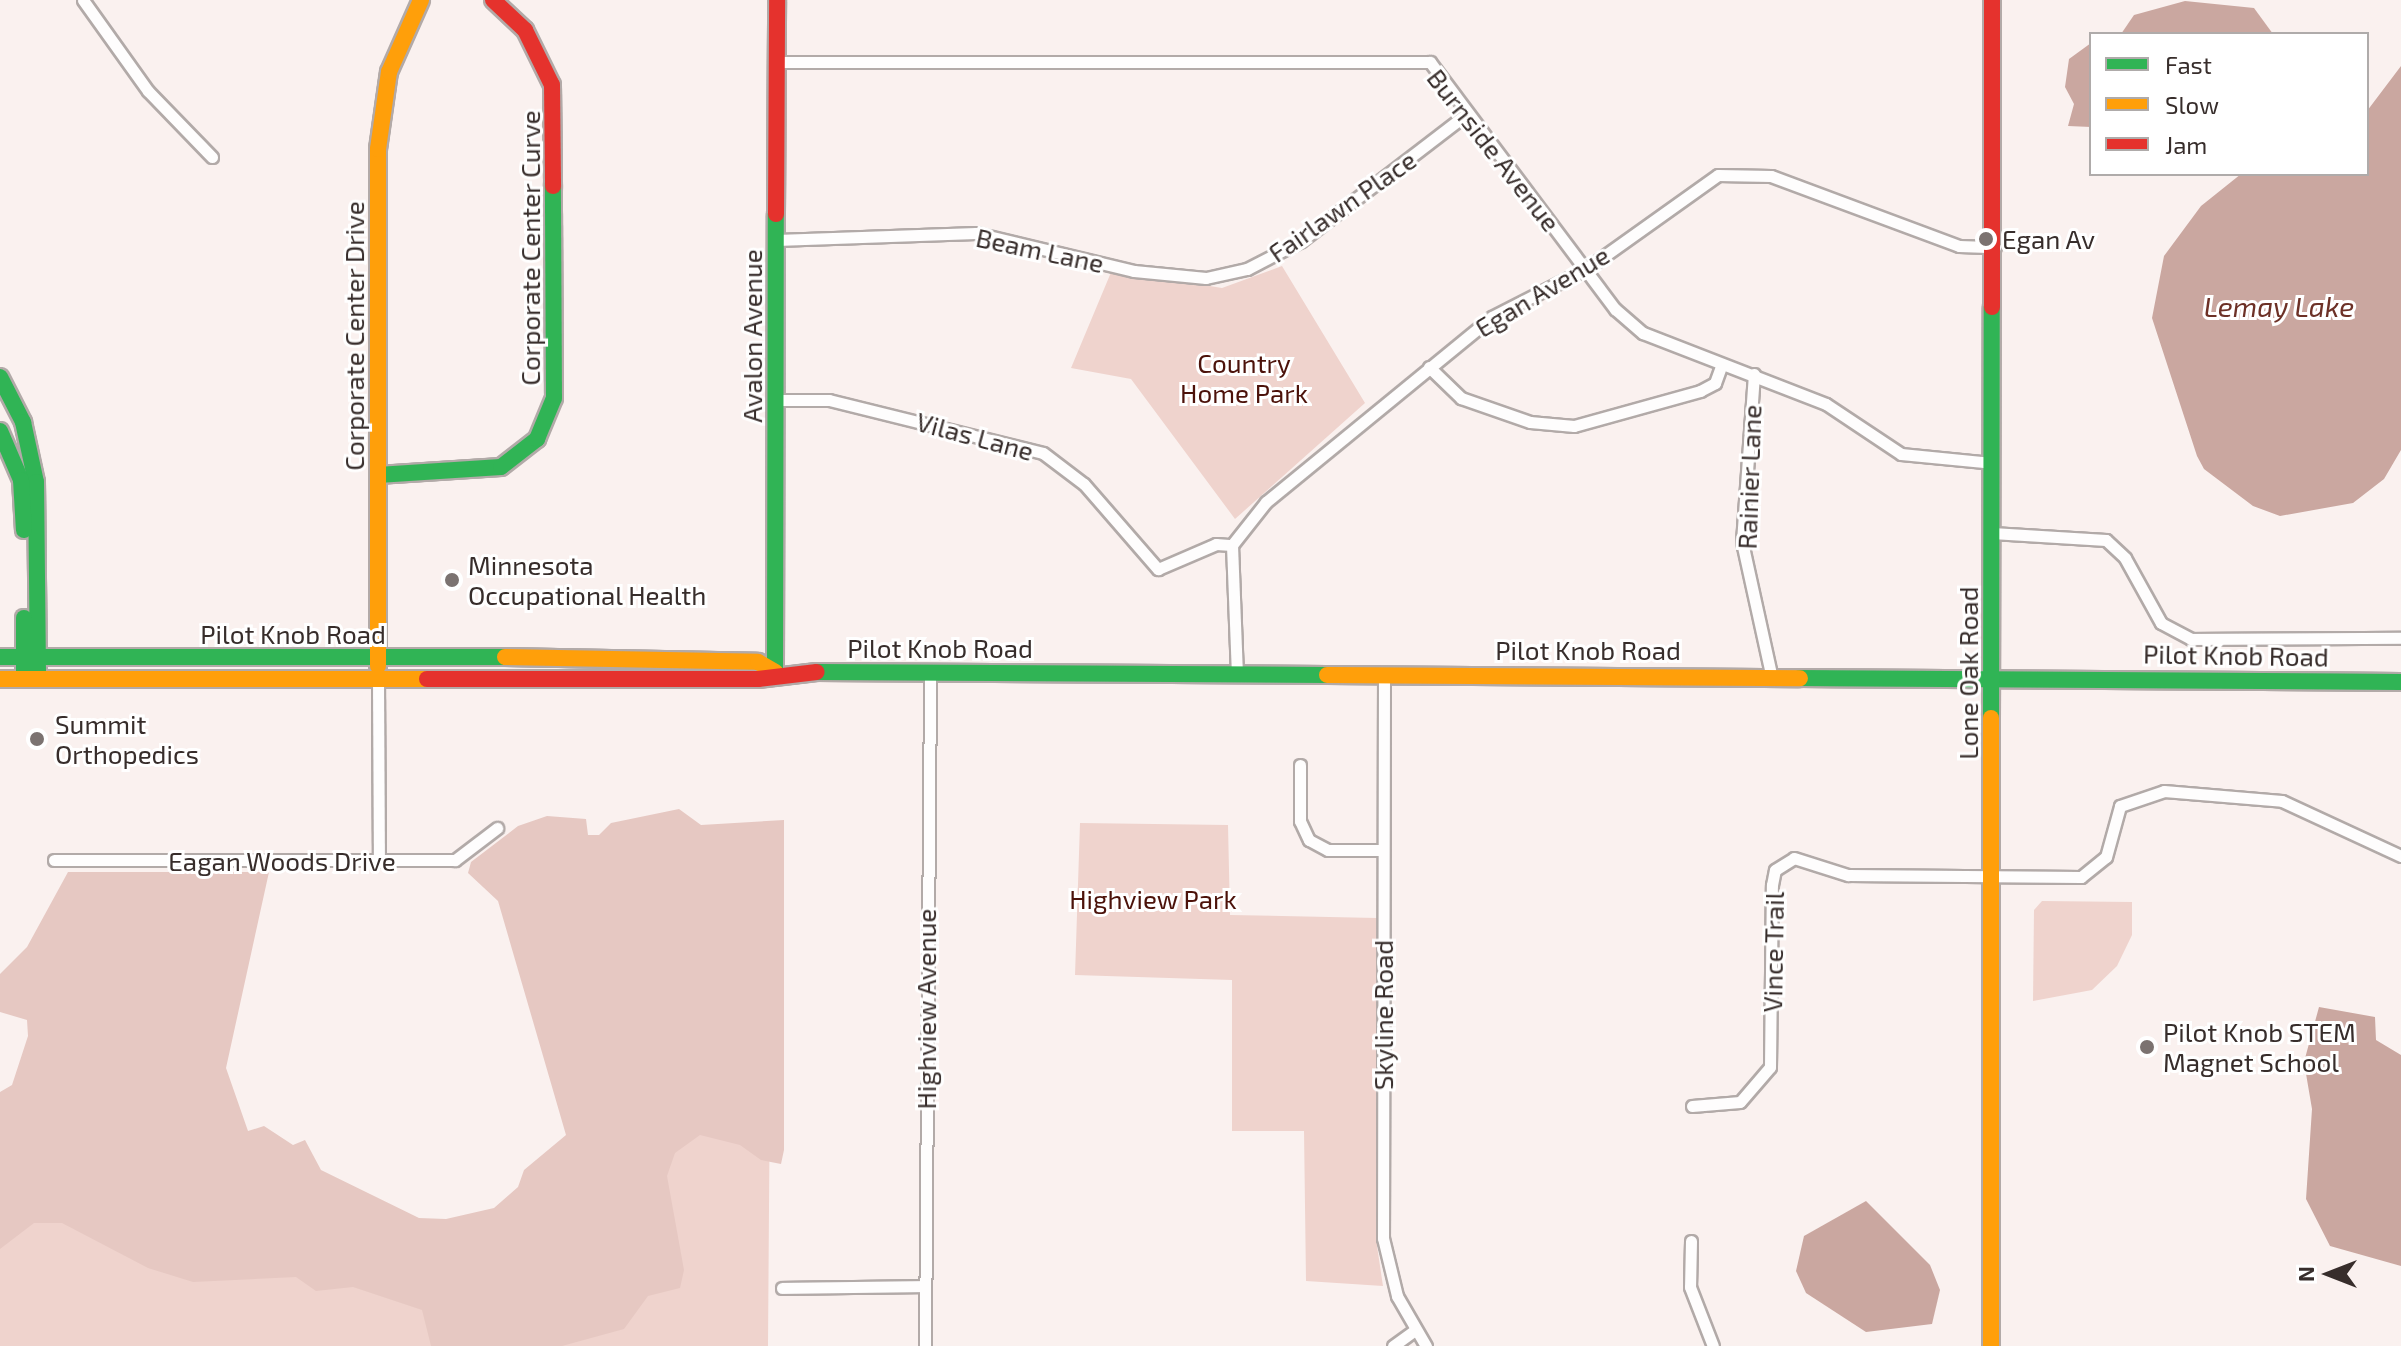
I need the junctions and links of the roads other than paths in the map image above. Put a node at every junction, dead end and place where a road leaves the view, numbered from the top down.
1 (83, 0) edge
2 (421, 0) edge
3 (493, 0) edge
4 (777, 0) edge
5 (1992, 0) edge
6 (777, 62) junction
7 (1468, 113) junction
8 (212, 157) dead end
9 (776, 240) junction
10 (1995, 247) junction
11 (1586, 269) junction
12 (1206, 278) joint
13 (1722, 364) junction
14 (1429, 367) junction
15 (1754, 374) junction
16 (0, 377) edge
17 (776, 400) junction
18 (0, 431) edge
19 (1992, 463) junction
20 (378, 475) junction
21 (1992, 533) junction
22 (1232, 545) junction
23 (2401, 638) edge
24 (0, 657) edge
25 (31, 657) junction
26 (378, 658) junction
27 (681, 660) junction
28 (775, 672) junction
29 (930, 672) junction
30 (1237, 673) junction
31 (1384, 673) junction
32 (1771, 674) junction
33 (1992, 675) junction
34 (0, 679) edge
35 (31, 679) junction
36 (378, 680) junction
37 (681, 680) junction
38 (2401, 682) edge
39 (1300, 765) dead end
40 (497, 828) dead end
41 (1383, 850) junction
42 (2401, 856) edge
43 (54, 860) dead end
44 (379, 861) junction
45 (1992, 877) junction
46 (1692, 1106) dead end
47 (1691, 1241) dead end
48 (924, 1286) junction
49 (782, 1288) dead end
50 (1415, 1330) junction
51 (925, 1346) edge
52 (1393, 1346) edge
53 (1426, 1346) edge
54 (1713, 1346) edge
55 (1991, 1346) edge

1 - 8 street
2 - 20 main road, Corporate Center Drive
3 - 20 main road, Corporate Center Curve
4 - 6 main road, Avalon Avenue
5 - 10 main road, Lone Oak Road
6 - 7 street, Burnside Avenue
6 - 9 main road, Avalon Avenue
7 - 11 street, Burnside Avenue
7 - 12 street, Fairlawn Place
9 - 12 street, Beam Lane
9 - 17 main road, Avalon Avenue
10 - 11 street, Egan Avenue
10 - 19 main road, Lone Oak Road
11 - 13 street, Burnside Avenue
11 - 14 street, Egan Avenue
13 - 14 street
13 - 15 street, Burnside Avenue
14 - 22 street, Egan Avenue
15 - 19 street, Burnside Avenue
15 - 32 street, Rainier Lane
16 - 25 main road
17 - 22 street, Vilas Lane
17 - 28 main road, Avalon Avenue
18 - 25 main road
19 - 21 main road, Lone Oak Road
20 - 26 main road, Corporate Center Drive
21 - 23 street
21 - 33 main road, Lone Oak Road
22 - 30 street
24 - 25 main road, Pilot Knob Road
25 - 26 main road, Pilot Knob Road
25 - 35 main road
26 - 27 main road, Pilot Knob Road
26 - 36 main road, Corporate Center Drive
27 - 28 main road, Pilot Knob Road
27 - 37 main road
28 - 29 main road, Pilot Knob Road
28 - 37 main road, Pilot Knob Road
29 - 30 main road, Pilot Knob Road
29 - 48 street, Highview Avenue
30 - 31 main road, Pilot Knob Road
31 - 32 main road, Pilot Knob Road
31 - 41 street, Skyline Road
32 - 33 main road, Pilot Knob Road
33 - 38 main road, Pilot Knob Road
33 - 45 main road, Lone Oak Road
34 - 35 main road, Pilot Knob Road
35 - 36 main road, Pilot Knob Road
36 - 37 main road, Pilot Knob Road
36 - 44 street
39 - 41 street
40 - 44 street, Eagan Woods Drive
41 - 50 street, Skyline Road
42 - 45 street
43 - 44 street, Eagan Woods Drive
45 - 46 street, Vince Trail
45 - 55 main road, Lone Oak Road
47 - 54 street
48 - 49 street
48 - 51 street, Highview Avenue
50 - 52 street
50 - 53 street, Skyline Road

